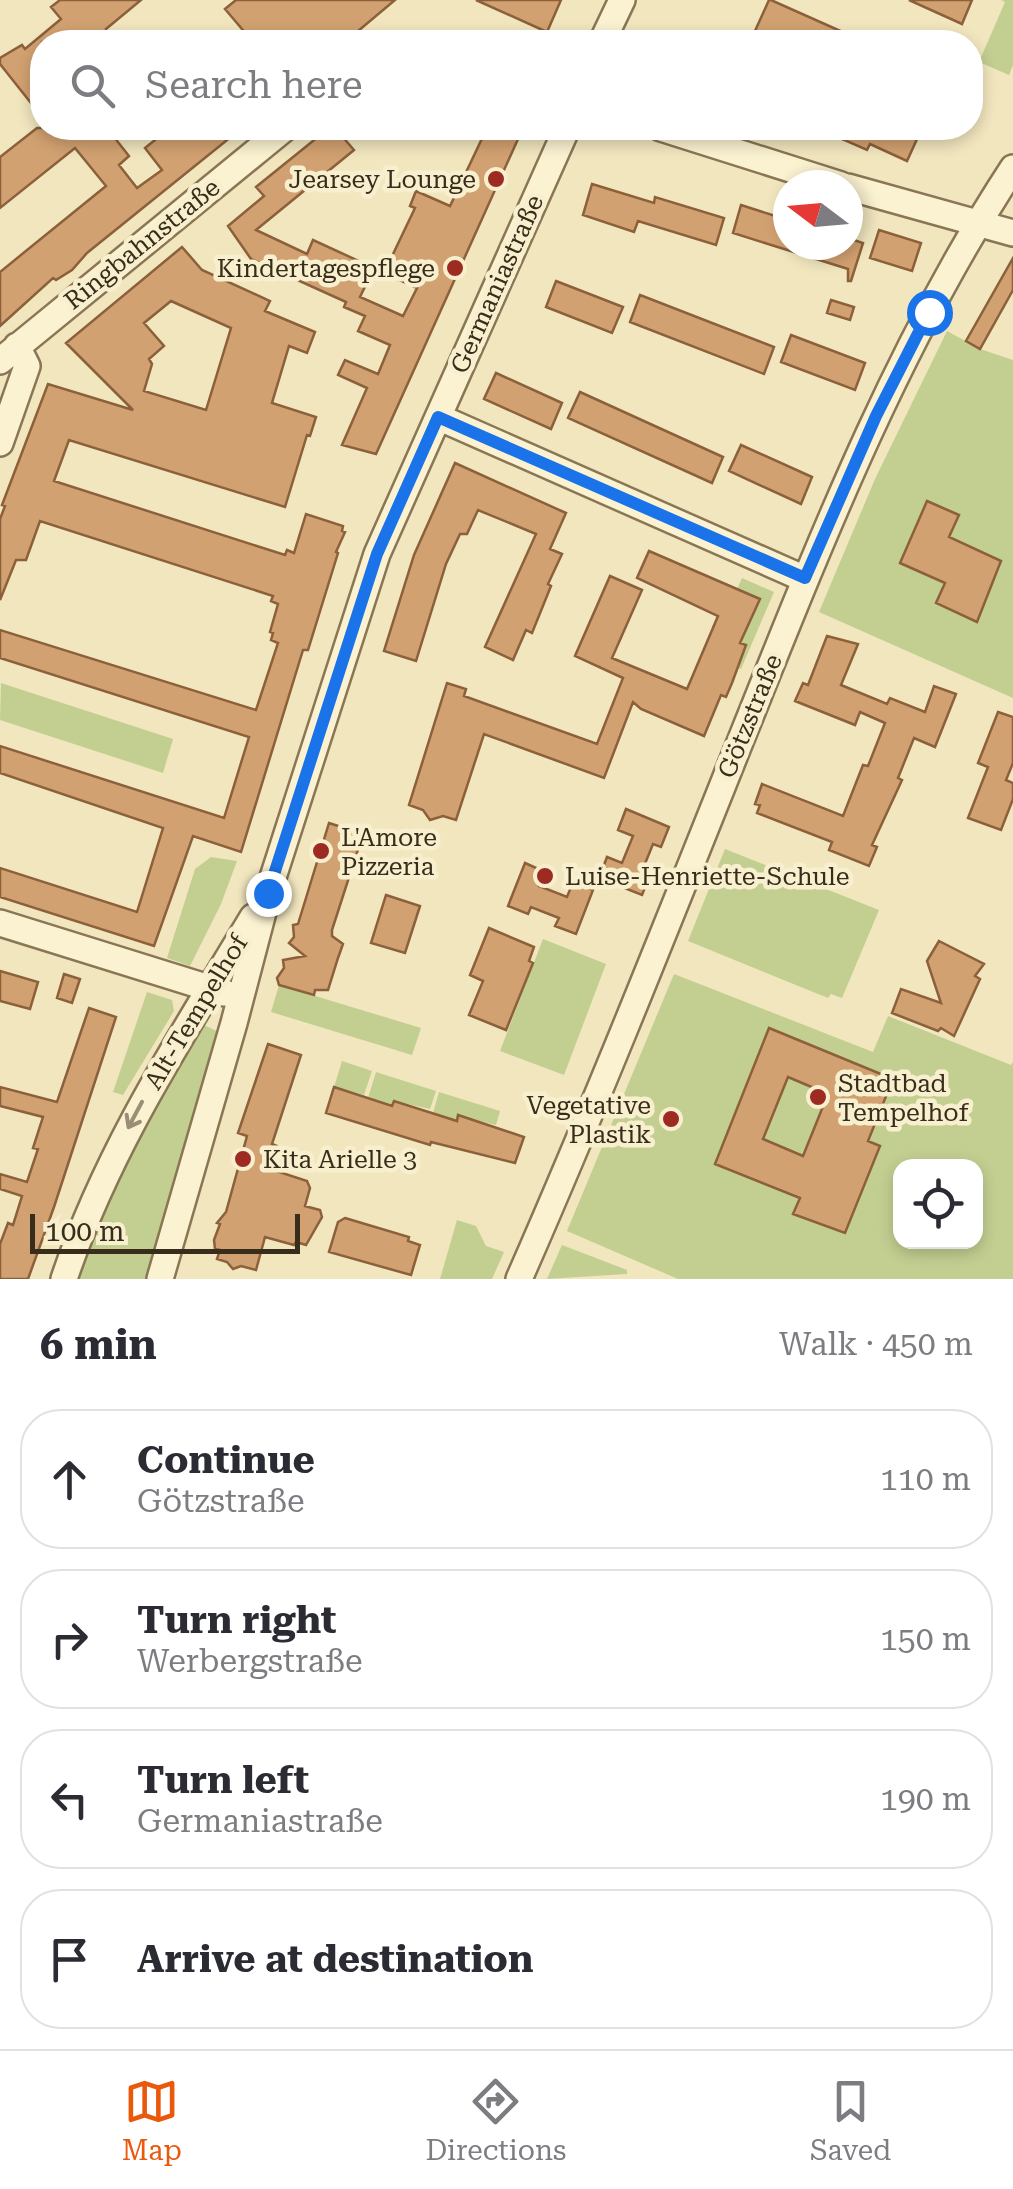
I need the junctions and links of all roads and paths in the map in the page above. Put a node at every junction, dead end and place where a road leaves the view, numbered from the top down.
1 (622, 0) edge
2 (608, 30) edge
3 (270, 140) edge
4 (562, 140) edge
5 (699, 140) edge
6 (1013, 168) edge
7 (794, 170) edge
8 (863, 191) edge
9 (977, 224) junction
10 (1013, 234) edge
11 (9, 354) edge
12 (438, 417) junction
13 (0, 443) edge
14 (805, 578) junction
15 (268, 893) junction
16 (0, 923) edge
17 (210, 988) junction
18 (241, 998) junction
19 (64, 1279) edge
20 (160, 1279) edge
21 (519, 1279) edge

1 - 2 street
3 - 11 street, Ringbahnstraße
4 - 12 street, Germaniastraße
5 - 7 street
6 - 9 street, Götzstraße
8 - 9 street
9 - 10 street
9 - 14 street, Götzstraße
11 - 13 street
12 - 14 street
12 - 15 street, Germaniastraße
14 - 21 street, Götzstraße
15 - 17 street, Alt-Tempelhof
15 - 18 street, Alt-Tempelhof
16 - 17 street
17 - 18 street
17 -> 19 street, Alt-Tempelhof
18 - 20 street, Alt-Tempelhof

